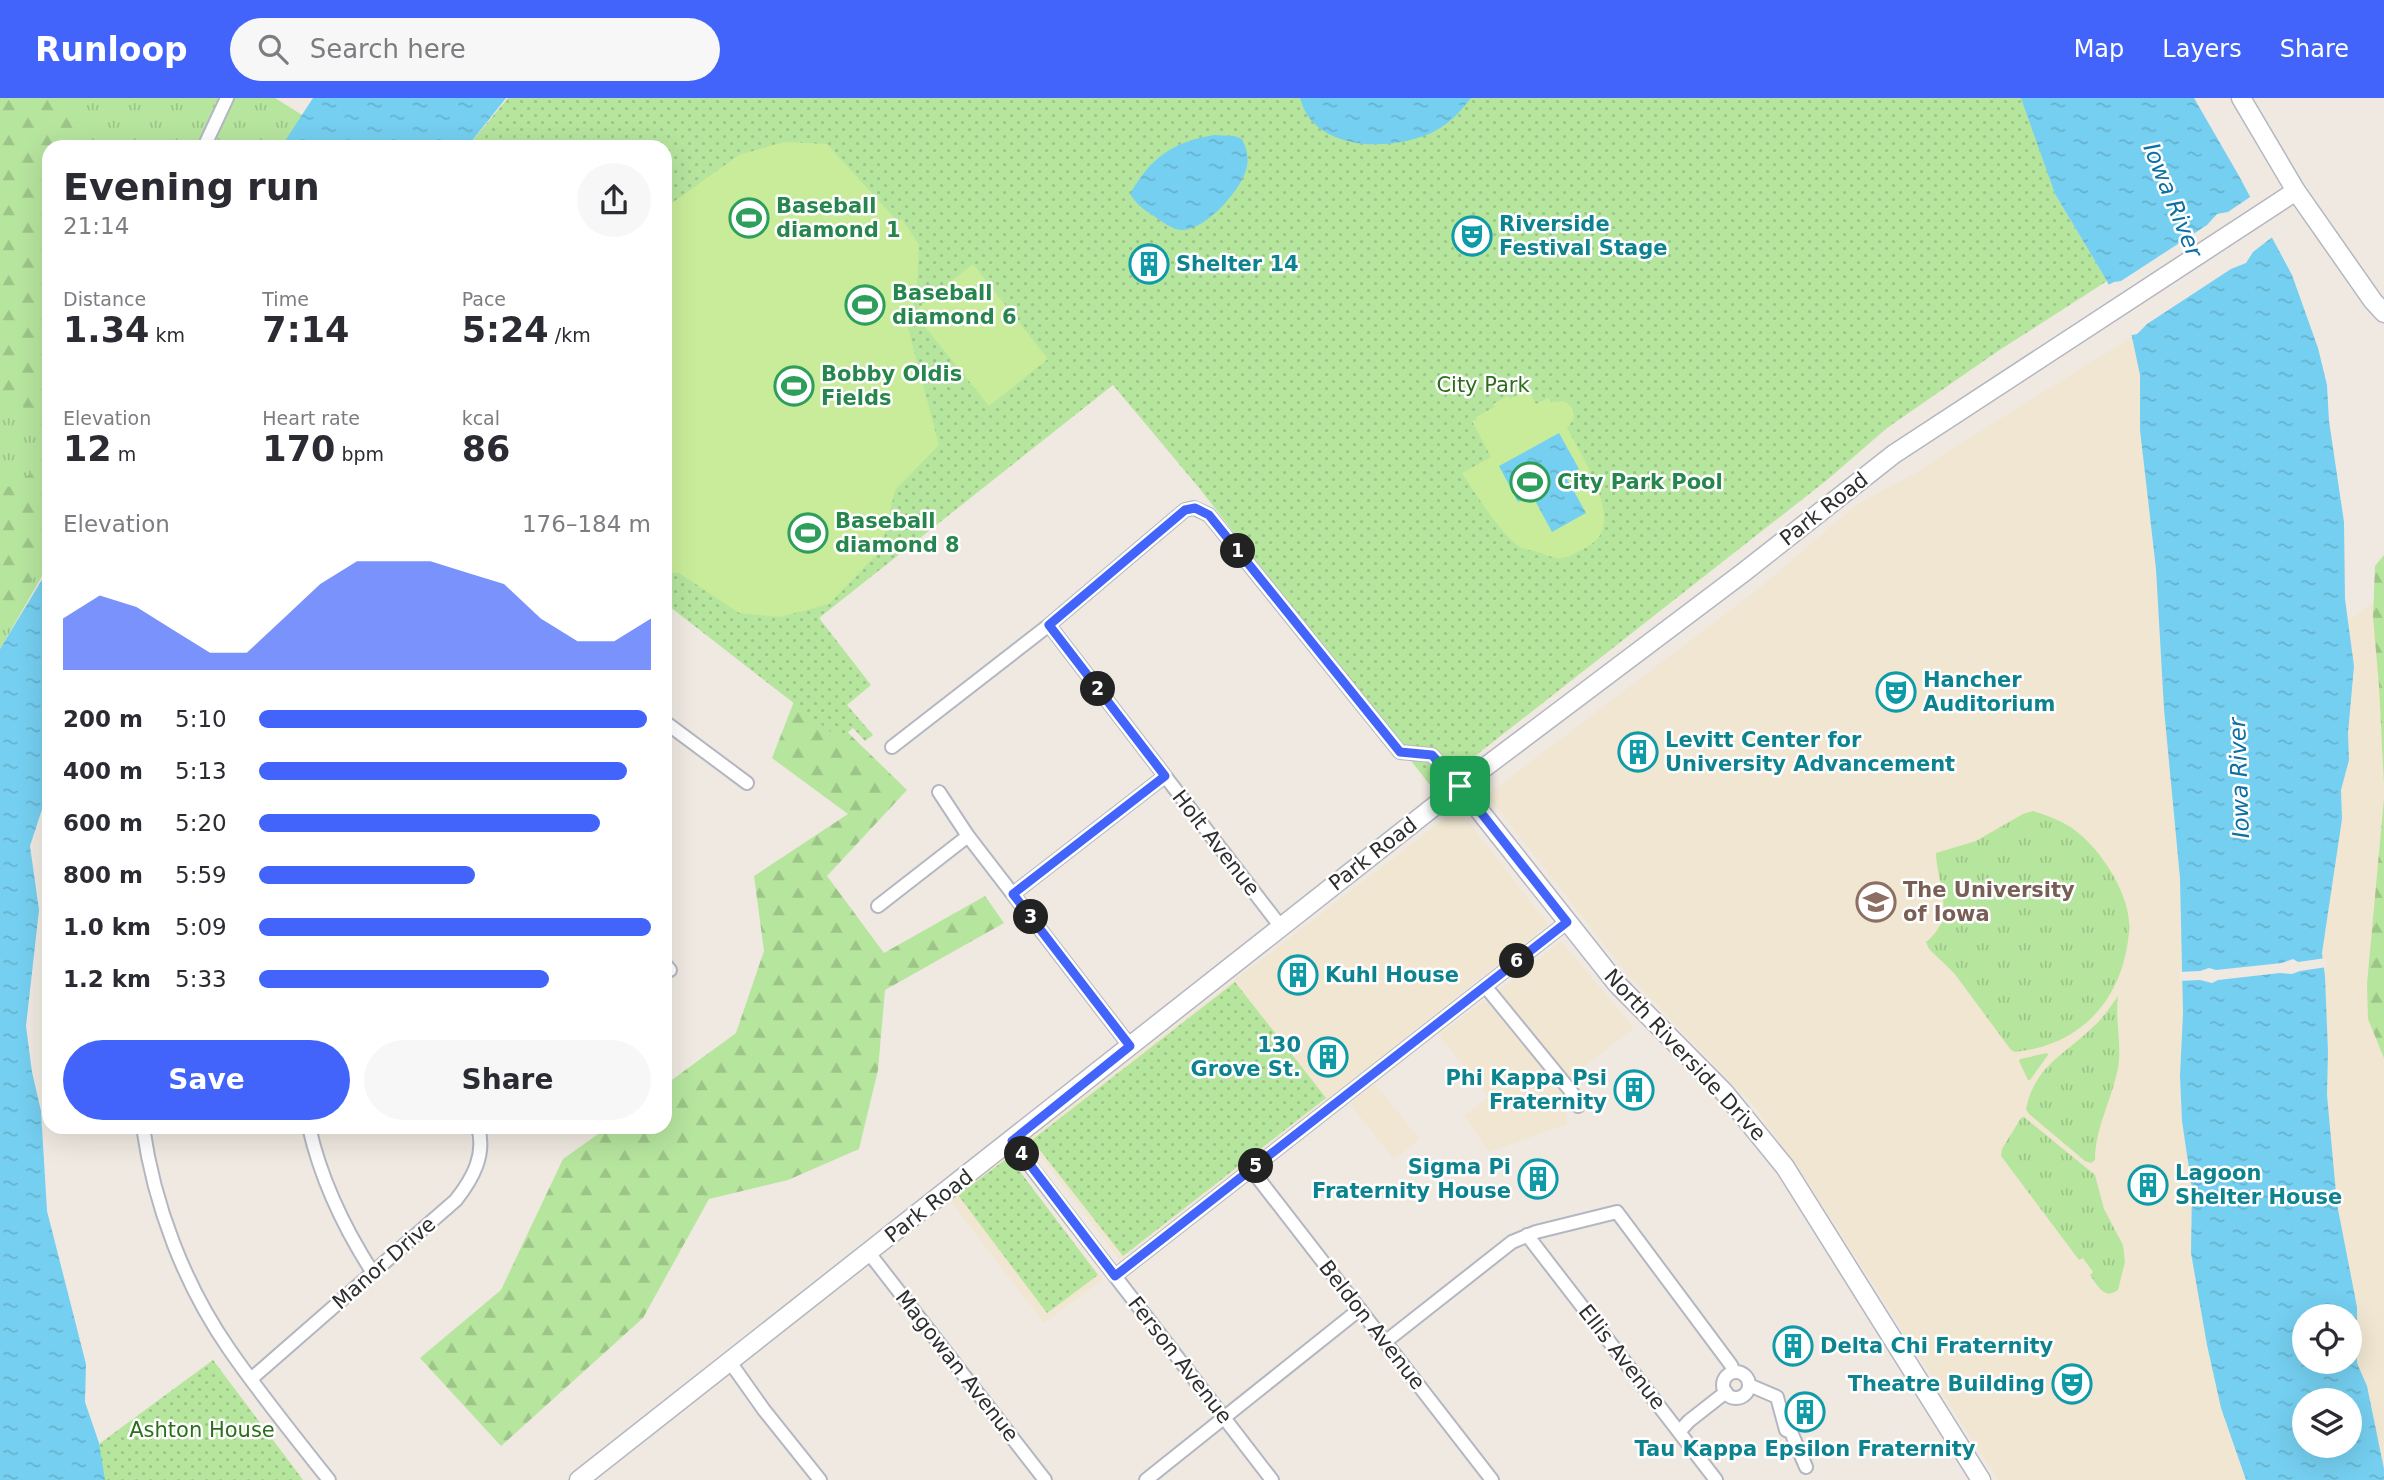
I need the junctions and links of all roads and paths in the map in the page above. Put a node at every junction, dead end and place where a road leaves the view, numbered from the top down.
1 (227, 98) edge
2 (2241, 98) edge
3 (207, 140) edge
4 (2296, 191) junction
5 (2384, 313) edge
6 (1049, 625) junction
7 (672, 727) edge
8 (892, 747) dead end
9 (1165, 776) junction
10 (747, 783) dead end
11 (1460, 786) junction
12 (939, 792) dead end
13 (968, 836) junction
14 (1013, 894) junction
15 (878, 906) dead end
16 (1567, 922) junction
17 (1281, 927) junction
18 (1485, 985) junction
19 (1130, 1046) junction
20 (1578, 1106) dead end
21 (145, 1134) edge
22 (311, 1134) edge
23 (478, 1134) edge
24 (1012, 1141) junction
25 (1251, 1169) junction
26 (1527, 1235) junction
27 (869, 1253) junction
28 (373, 1273) junction
29 (1115, 1276) junction
30 (1360, 1309) junction
31 (1385, 1342) junction
32 (730, 1362) junction
33 (1734, 1372) junction
34 (251, 1379) junction
35 (1749, 1385) junction
36 (1726, 1392) junction
37 (1224, 1418) junction
38 (1679, 1432) junction
39 (1806, 1467) dead end
40 (590, 1477) edge
41 (329, 1480) edge
42 (820, 1480) edge
43 (1045, 1480) edge
44 (1146, 1480) edge
45 (1272, 1480) edge
46 (1492, 1480) edge
47 (1716, 1480) edge
48 (1981, 1480) edge

1 - 3 street
2 - 4 street
4 - 5 street
4 - 11 street, Park Road
6 - 8 street
6 - 9 street, Holt Avenue
6 - 11 street
7 - 10 street
9 - 14 street
9 - 17 street, Holt Avenue
11 - 16 street, North Riverside Drive
11 - 17 street, Park Road
12 - 13 street
13 - 14 street
13 - 15 street
14 - 19 street
16 - 18 street
16 - 48 street, North Riverside Drive
17 - 19 street, Park Road
18 - 20 street
18 - 25 street
19 - 24 street, Park Road
21 - 34 street
22 - 28 street
23 - 28 street, Manor Drive
24 - 27 street, Park Road
24 - 29 street, Ferson Avenue
25 - 29 street
25 - 30 street, Beldon Avenue
26 - 31 street
26 - 33 street
26 - 38 street, Ellis Avenue
27 - 32 street, Park Road
27 - 43 street, Magowan Avenue
28 - 34 street, Manor Drive
29 - 37 street, Ferson Avenue
30 - 31 street, Beldon Avenue
30 - 37 street
31 - 46 street, Beldon Avenue
32 - 40 street, Park Road
32 - 42 street
33 - 35 street
33 - 36 street
34 - 41 street
35 - 36 street
35 - 39 street
36 - 38 street
37 - 44 street
37 - 45 street, Ferson Avenue
38 - 47 street, Ellis Avenue

